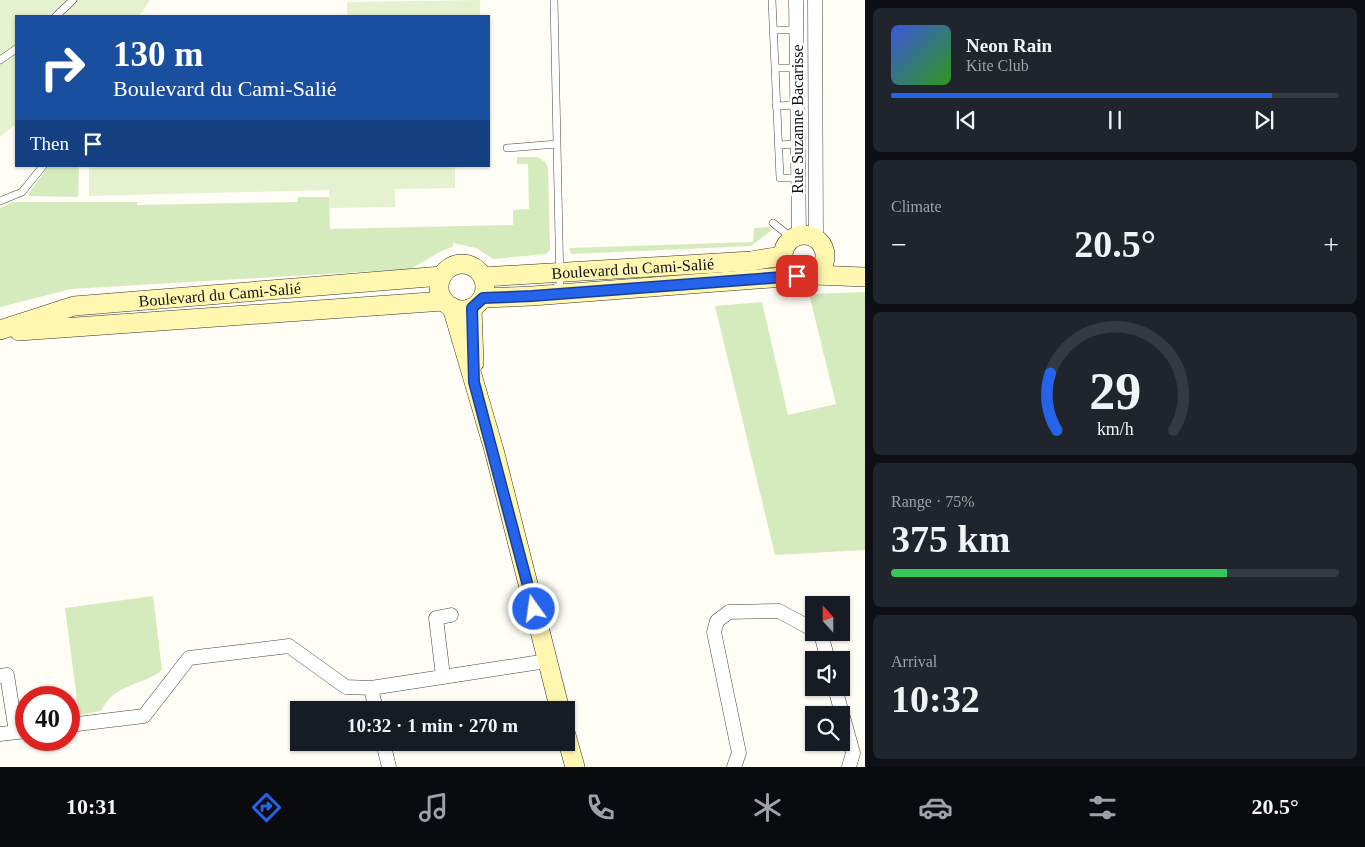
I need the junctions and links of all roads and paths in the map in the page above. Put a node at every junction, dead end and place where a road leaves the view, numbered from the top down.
1 (73, 0) edge
2 (554, 0) edge
3 (772, 0) edge
4 (796, 0) edge
5 (815, 0) edge
6 (57, 15) edge
7 (773, 30) junction
8 (796, 30) junction
9 (15, 50) edge
10 (0, 60) edge
11 (775, 68) junction
12 (797, 68) junction
13 (776, 106) junction
14 (797, 106) junction
15 (557, 144) junction
16 (798, 144) junction
17 (778, 145) junction
18 (507, 148) dead end
19 (42, 167) edge
20 (798, 178) junction
21 (0, 200) edge
22 (773, 223) dead end
23 (808, 241) junction
24 (782, 256) junction
25 (559, 273) junction
26 (442, 276) junction
27 (805, 276) junction
28 (483, 277) junction
29 (865, 277) edge
30 (532, 296) junction
31 (477, 303) junction
32 (448, 304) junction
33 (0, 331) edge
34 (474, 382) junction
35 (451, 615) dead end
36 (805, 625) edge
37 (547, 661) junction
38 (0, 676) edge
39 (443, 676) junction
40 (371, 688) junction
41 (837, 696) edge
42 (374, 701) edge
43 (558, 701) edge
44 (15, 708) edge
45 (80, 725) edge
46 (15, 733) edge
47 (0, 734) edge
48 (385, 751) edge
49 (570, 751) edge
50 (389, 767) edge
51 (575, 767) edge
52 (734, 767) edge
53 (849, 767) edge

1 - 6 lane
2 - 15 lane
3 - 7 lane
4 - 8 street, Rue Suzanne Bacarisse
5 - 23 street, Rue Suzanne Bacarisse
7 - 8 lane
7 - 11 lane
8 - 12 street, Rue Suzanne Bacarisse
9 - 10 lane
11 - 12 lane
11 - 13 lane
12 - 14 street, Rue Suzanne Bacarisse
13 - 14 lane
13 - 17 lane
14 - 16 street, Rue Suzanne Bacarisse
15 - 18 lane
15 - 25 lane
16 - 17 lane
16 - 20 street, Rue Suzanne Bacarisse
17 - 20 lane
19 - 21 lane
20 - 23 street, Rue Suzanne Bacarisse
22 - 23 lane
23 - 24 street
23 - 27 street
23 - 29 street, Boulevard du Cami-Salié
24 - 25 street, Boulevard du Cami-Salié
24 - 27 street
25 - 28 street, Boulevard du Cami-Salié
25 - 30 lane
26 - 28 street
26 - 32 street
26 - 33 street, Boulevard du Cami-Salié
27 - 29 street, Boulevard du Cami-Salié
27 - 30 street, Boulevard du Cami-Salié
28 - 31 street
30 - 31 street, Boulevard du Cami-Salié
31 - 32 street
31 - 34 street
32 - 33 street, Boulevard du Cami-Salié
32 - 34 street
34 - 37 street
35 - 39 street
36 - 52 street
37 - 39 street
37 - 43 street
38 - 44 street
39 - 40 street
40 - 42 street
40 - 45 street
41 - 53 street
46 - 47 street
48 - 50 street
49 - 51 street

